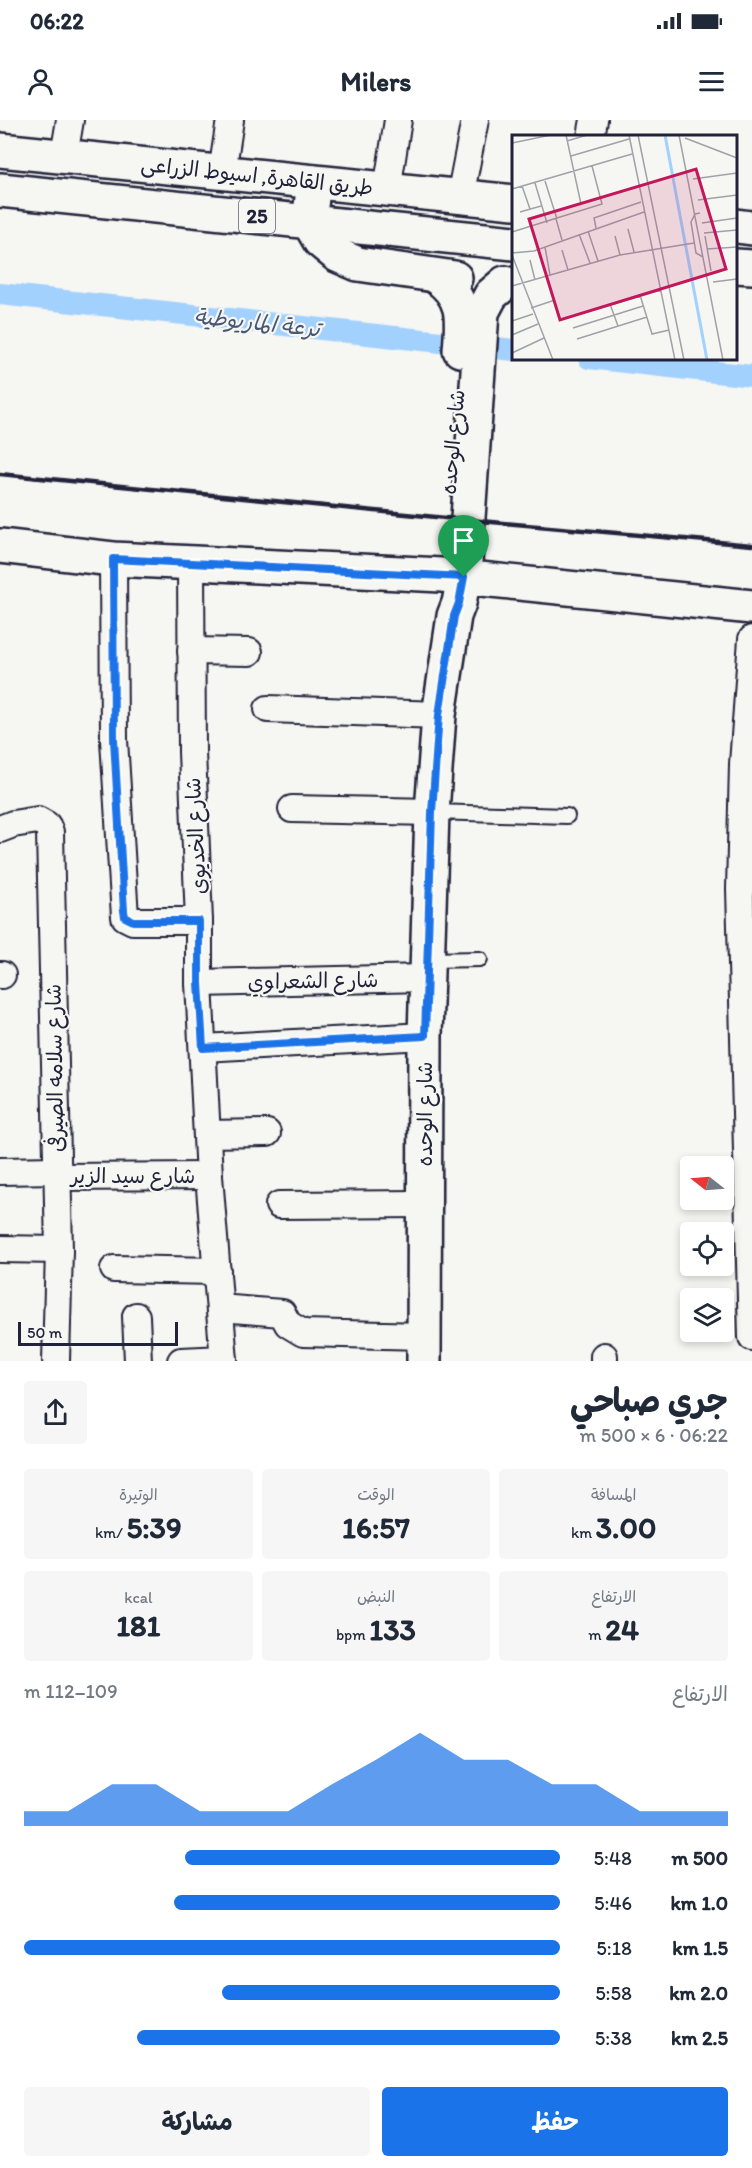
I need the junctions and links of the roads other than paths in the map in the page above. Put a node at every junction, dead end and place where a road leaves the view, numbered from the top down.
1 (70, 120) edge
2 (230, 120) edge
3 (398, 120) edge
4 (475, 120) edge
5 (594, 120) edge
6 (591, 135) edge
7 (0, 150) edge
8 (64, 156) junction
9 (222, 173) junction
10 (314, 182) junction
11 (0, 190) edge
12 (387, 190) junction
13 (460, 197) junction
14 (512, 202) edge
15 (309, 222) junction
16 (737, 226) edge
17 (752, 228) edge
18 (512, 243) edge
19 (737, 266) edge
20 (752, 267) edge
21 (435, 276) junction
22 (509, 284) edge
23 (472, 320) junction
24 (0, 546) edge
25 (113, 559) junction
26 (191, 563) junction
27 (453, 576) junction
28 (752, 607) edge
29 (752, 639) edge
30 (191, 651) junction
31 (249, 652) dead end
32 (268, 709) dead end
33 (439, 715) junction
34 (748, 764) edge
35 (292, 808) dead end
36 (432, 812) junction
37 (567, 816) dead end
38 (0, 829) edge
39 (199, 921) junction
40 (480, 959) dead end
41 (428, 969) junction
42 (199, 983) junction
43 (747, 984) edge
44 (425, 1036) junction
45 (203, 1048) junction
46 (267, 1133) dead end
47 (207, 1134) junction
48 (0, 1171) edge
49 (57, 1173) junction
50 (209, 1176) junction
51 (425, 1204) junction
52 (279, 1205) dead end
53 (0, 1249) edge
54 (59, 1250) junction
55 (114, 1269) dead end
56 (217, 1271) junction
57 (220, 1308) junction
58 (136, 1316) dead end
59 (752, 1337) edge
60 (424, 1348) edge
61 (224, 1360) edge
62 (56, 1361) edge
63 (138, 1361) edge
64 (181, 1361) edge

1 - 8 street
2 - 9 street
3 - 12 street
4 - 13 street
5 - 6 street
7 - 8 main road, طريق القاهرة, اسيوط الزراعى / 25
8 - 9 main road, طريق القاهرة, اسيوط الزراعى / 25
9 - 10 main road, طريق القاهرة, اسيوط الزراعى / 25
10 - 12 main road, طريق القاهرة, اسيوط الزراعى / 25
10 - 15 main road
11 - 15 main road, طريق القاهرة, اسيوط الزراعى / 25
12 - 13 main road, طريق القاهرة, اسيوط الزراعى / 25
13 - 14 main road, طريق القاهرة, اسيوط الزراعى / 25
15 - 18 main road, طريق القاهرة, اسيوط الزراعى / 25
15 - 21 main road
16 - 17 main road
19 - 20 main road
21 - 22 main road
21 - 23 main road, شارع الوحده
22 - 23 main road, شارع الوحده
23 - 27 main road, شارع الوحده
24 - 25 main road
25 - 26 main road
25 - 39 street
26 - 27 main road
26 - 30 street, شارع الخديوى
27 - 28 main road
27 - 33 main road, شارع الوحده
29 - 34 street
30 - 31 street
30 - 39 street, شارع الخديوى
32 - 33 street
33 - 36 main road, شارع الوحده
34 - 43 street
35 - 36 street
36 - 37 lane
36 - 41 main road, شارع الوحده
38 - 49 street, شارع سلامه الصيرفى
39 - 42 street, شارع الخديوى
40 - 41 lane
41 - 42 street, شارع الشعراوي
41 - 44 main road, شارع الوحده
42 - 45 street, شارع الخديوى
43 - 59 street
44 - 45 street
44 - 51 main road, شارع الوحده
45 - 47 street, شارع الخديوى
46 - 47 street
47 - 50 street, شارع الخديوى
48 - 49 street, شارع سيد الزير
49 - 50 street, شارع سيد الزير
49 - 54 street, شارع سلامه الصيرفى
50 - 56 street, شارع الخديوى
51 - 52 street
51 - 60 main road, شارع الوحده
53 - 54 street
54 - 62 street, شارع سلامه الصيرفى
55 - 56 street
56 - 57 street, شارع الخديوى
57 - 60 street
57 - 61 street, شارع الخديوى
58 - 63 street
61 - 64 street

